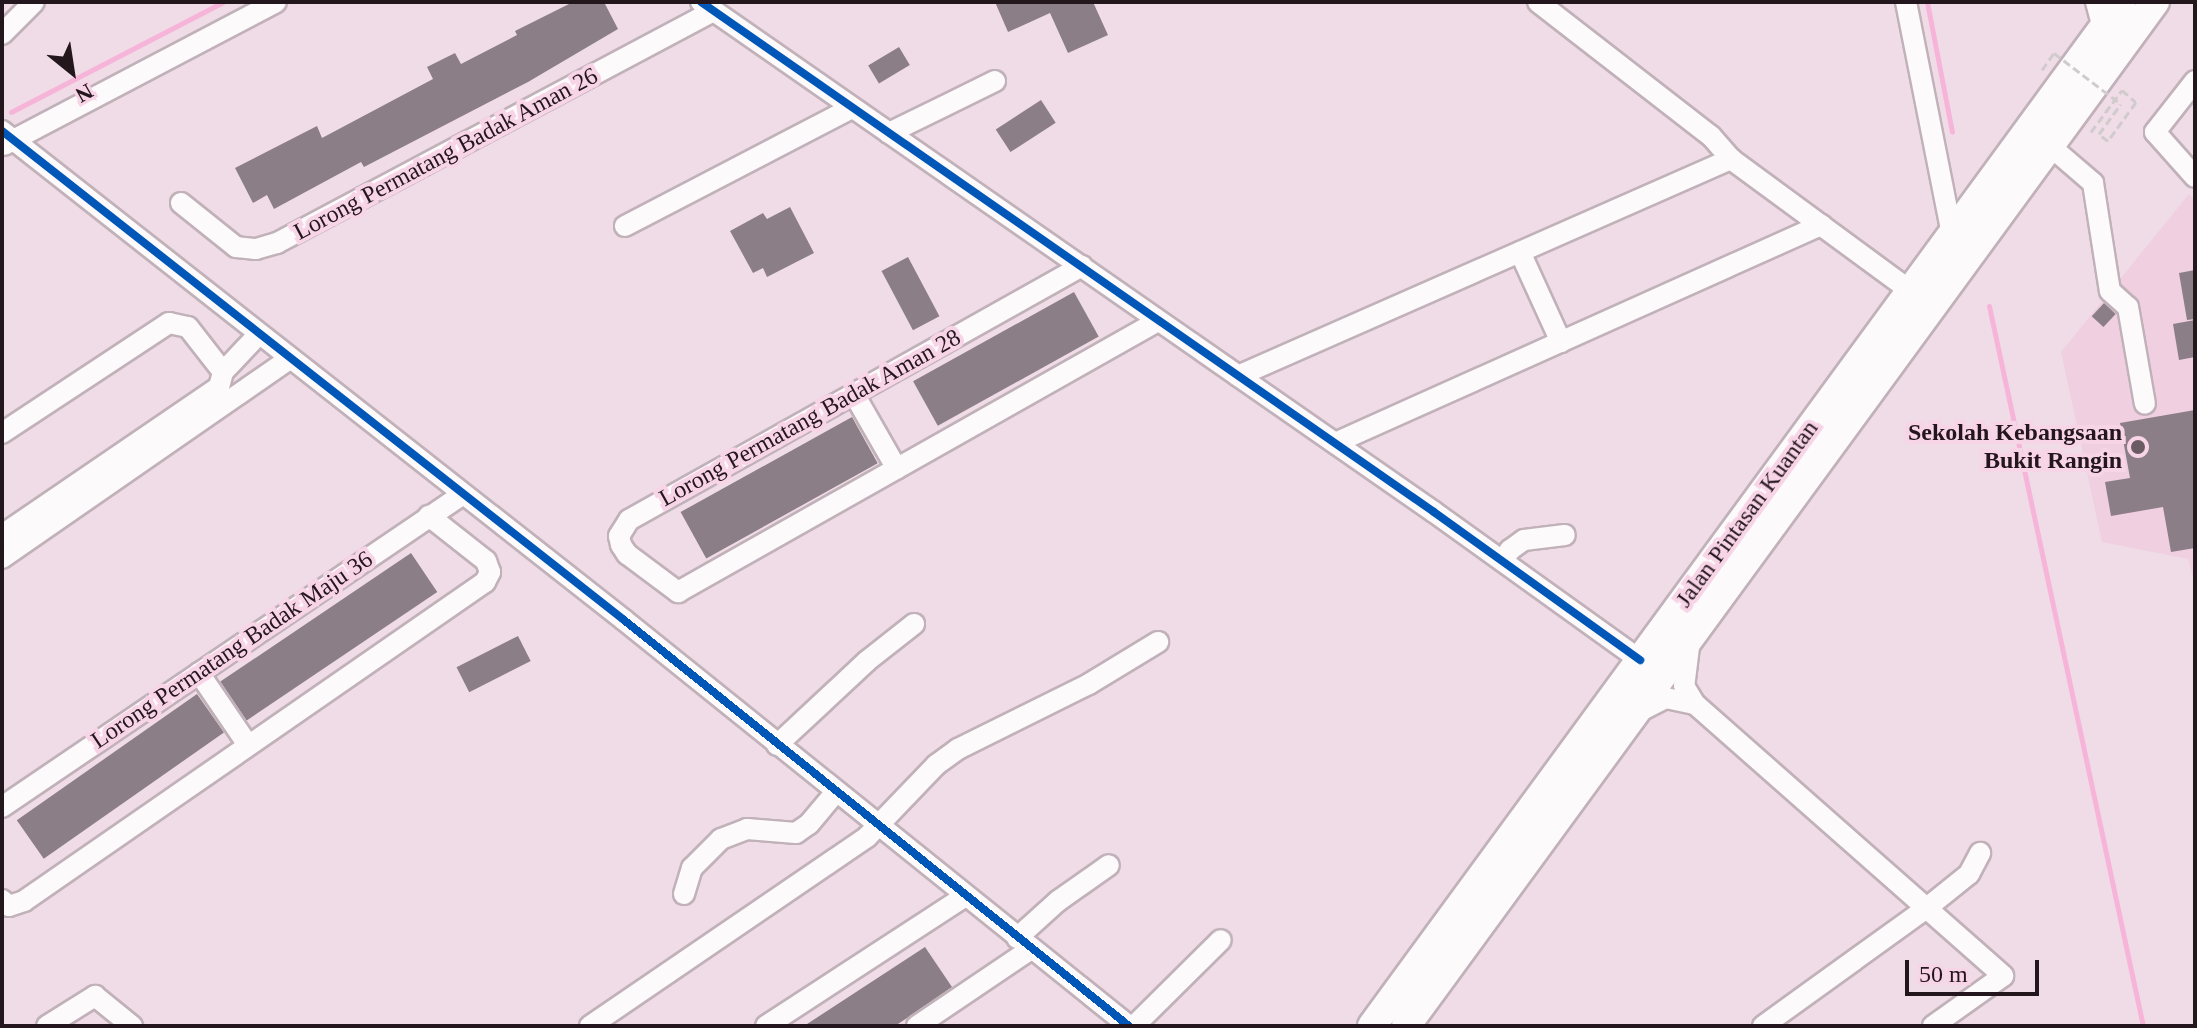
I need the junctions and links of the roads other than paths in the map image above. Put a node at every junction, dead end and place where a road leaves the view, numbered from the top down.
1 (34, 2) edge
2 (276, 2) edge
3 (1538, 2) edge
4 (1906, 2) edge
5 (2122, 2) edge
6 (2155, 2) edge
7 (708, 7) edge
8 (2100, 15) edge
9 (2, 34) edge
10 (995, 81) dead end
11 (2195, 81) edge
12 (852, 108) junction
13 (889, 133) junction
14 (5, 138) edge
15 (2059, 154) junction
16 (1731, 159) junction
17 (2195, 177) edge
18 (181, 203) dead end
19 (1821, 225) junction
20 (625, 226) dead end
21 (1952, 235) junction
22 (1520, 252) junction
23 (1082, 266) junction
24 (1911, 291) junction
25 (1158, 321) junction
26 (258, 335) junction
27 (1561, 342) junction
28 (291, 358) junction
29 (223, 372) junction
30 (1238, 376) junction
31 (854, 394) junction
32 (2145, 404) dead end
33 (2, 433) edge
34 (1335, 443) junction
35 (897, 469) junction
36 (463, 494) junction
37 (429, 516) junction
38 (2, 535) edge
39 (1565, 535) dead end
40 (2, 558) edge
41 (1503, 561) junction
42 (914, 624) dead end
43 (1691, 635) junction
44 (1158, 642) dead end
45 (1640, 660) junction
46 (199, 673) junction
47 (1695, 704) junction
48 (1634, 714) junction
49 (248, 745) junction
50 (777, 745) junction
51 (835, 793) junction
52 (2, 807) edge
53 (878, 827) junction
54 (1980, 853) dead end
55 (1109, 865) dead end
56 (684, 894) dead end
57 (964, 897) junction
58 (2, 900) edge
59 (1928, 907) junction
60 (1026, 935) junction
61 (1221, 940) dead end
62 (602, 1023) edge
63 (1121, 1024) edge
64 (47, 1026) edge
65 (132, 1026) edge
66 (766, 1026) edge
67 (917, 1026) edge
68 (1372, 1026) edge
69 (1406, 1026) edge
70 (1763, 1026) edge
71 (1933, 1026) edge

1 - 9 street
2 - 14 street
3 - 16 street
4 - 21 street
5 - 8 highway, Jalan Pintasan Kuantan
6 - 15 highway, Jalan Pintasan Kuantan
7 - 12 street
7 - 18 street, Lorong Permatang Badak Aman 26
8 - 21 highway, Jalan Pintasan Kuantan
10 - 13 street
11 - 17 street
12 - 13 street
12 - 20 street
13 - 23 street
14 - 26 street
15 - 32 street
15 - 43 highway, Jalan Pintasan Kuantan
16 - 19 street
16 - 22 street
19 - 24 street
19 - 27 street
21 - 24 highway, Jalan Pintasan Kuantan
22 - 27 street
22 - 30 street
23 - 25 street
23 - 31 street, Lorong Permatang Badak Aman 28
24 - 45 highway, Jalan Pintasan Kuantan
25 - 30 street
25 - 35 street
26 - 28 street
26 - 29 street
27 - 34 street
28 - 36 street
28 - 40 street
29 - 33 street
29 - 38 street
30 - 34 street
31 - 35 street
31 - 35 street, Lorong Permatang Badak Aman 28
34 - 41 street
36 - 37 street, Lorong Permatang Badak Maju 36
36 - 50 street
37 - 46 street, Lorong Permatang Badak Maju 36
37 - 49 street
39 - 41 street
41 - 45 street
42 - 50 street
43 - 47 street
43 - 48 highway, Jalan Pintasan Kuantan
44 - 53 street
45 - 68 highway, Jalan Pintasan Kuantan
46 - 49 street
46 - 52 street, Lorong Permatang Badak Maju 36
47 - 48 street
47 - 59 street
48 - 69 highway, Jalan Pintasan Kuantan
49 - 58 street
50 - 51 street
51 - 53 street
51 - 56 street
53 - 57 street
53 - 62 street
54 - 59 street
55 - 60 street
57 - 60 street
57 - 66 street
59 - 70 street
59 - 71 street
60 - 63 street
60 - 67 street
61 - 63 street
64 - 65 street

